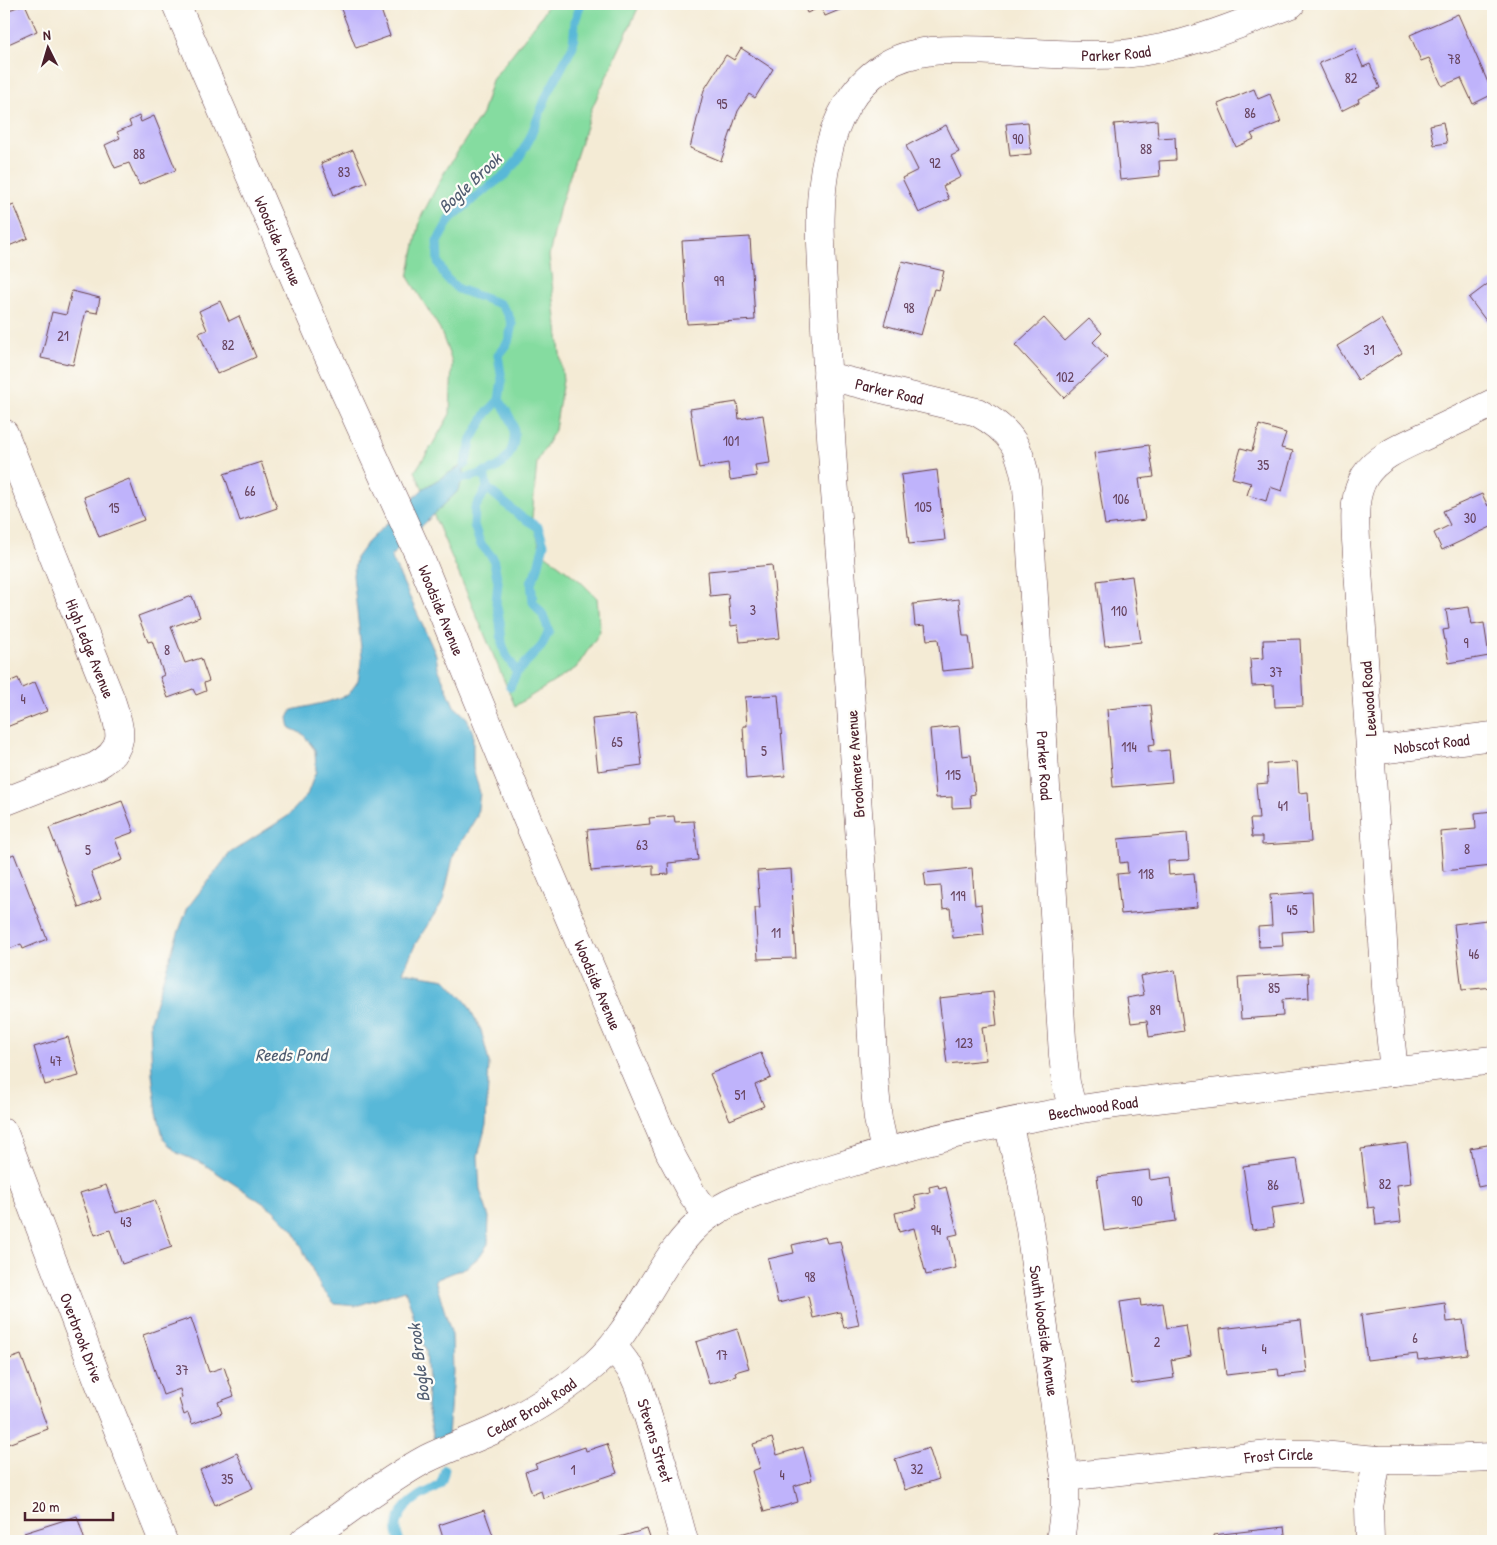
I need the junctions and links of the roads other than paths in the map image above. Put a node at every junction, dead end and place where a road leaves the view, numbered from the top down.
1 (176, 4) edge
2 (1291, 4) edge
3 (827, 376) junction
4 (1493, 403) edge
5 (4, 433) edge
6 (1493, 736) edge
7 (1371, 751) junction
8 (4, 802) edge
9 (1493, 1060) edge
10 (1394, 1072) junction
11 (1073, 1110) junction
12 (1008, 1123) junction
13 (4, 1133) edge
14 (885, 1150) junction
15 (708, 1216) junction
16 (612, 1346) junction
17 (1493, 1457) edge
18 (1377, 1460) junction
19 (1065, 1477) junction
20 (163, 1541) edge
21 (304, 1541) edge
22 (684, 1541) edge
23 (1060, 1541) edge
24 (1370, 1541) edge

1 - 15 street, Woodside Avenue
2 - 3 street, Parker Road
3 - 11 street, Parker Road
3 - 14 street, Brookmere Avenue
4 - 7 street, Leewood Road
5 - 8 street, High Ledge Avenue
6 - 7 street, Nobscot Road
7 - 10 street, Leewood Road
9 - 10 street, Beechwood Road
10 - 11 street, Beechwood Road
11 - 12 street, Beechwood Road
12 - 14 street, Beechwood Road
12 - 19 street, South Woodside Avenue
13 - 20 street, Overbrook Drive
14 - 15 street, Beechwood Road
15 - 16 street, Cedar Brook Road
16 - 21 street, Cedar Brook Road
16 - 22 street, Stevens Street
17 - 18 street, Frost Circle
18 - 19 street, Frost Circle
18 - 24 street
19 - 23 street, South Woodside Avenue

